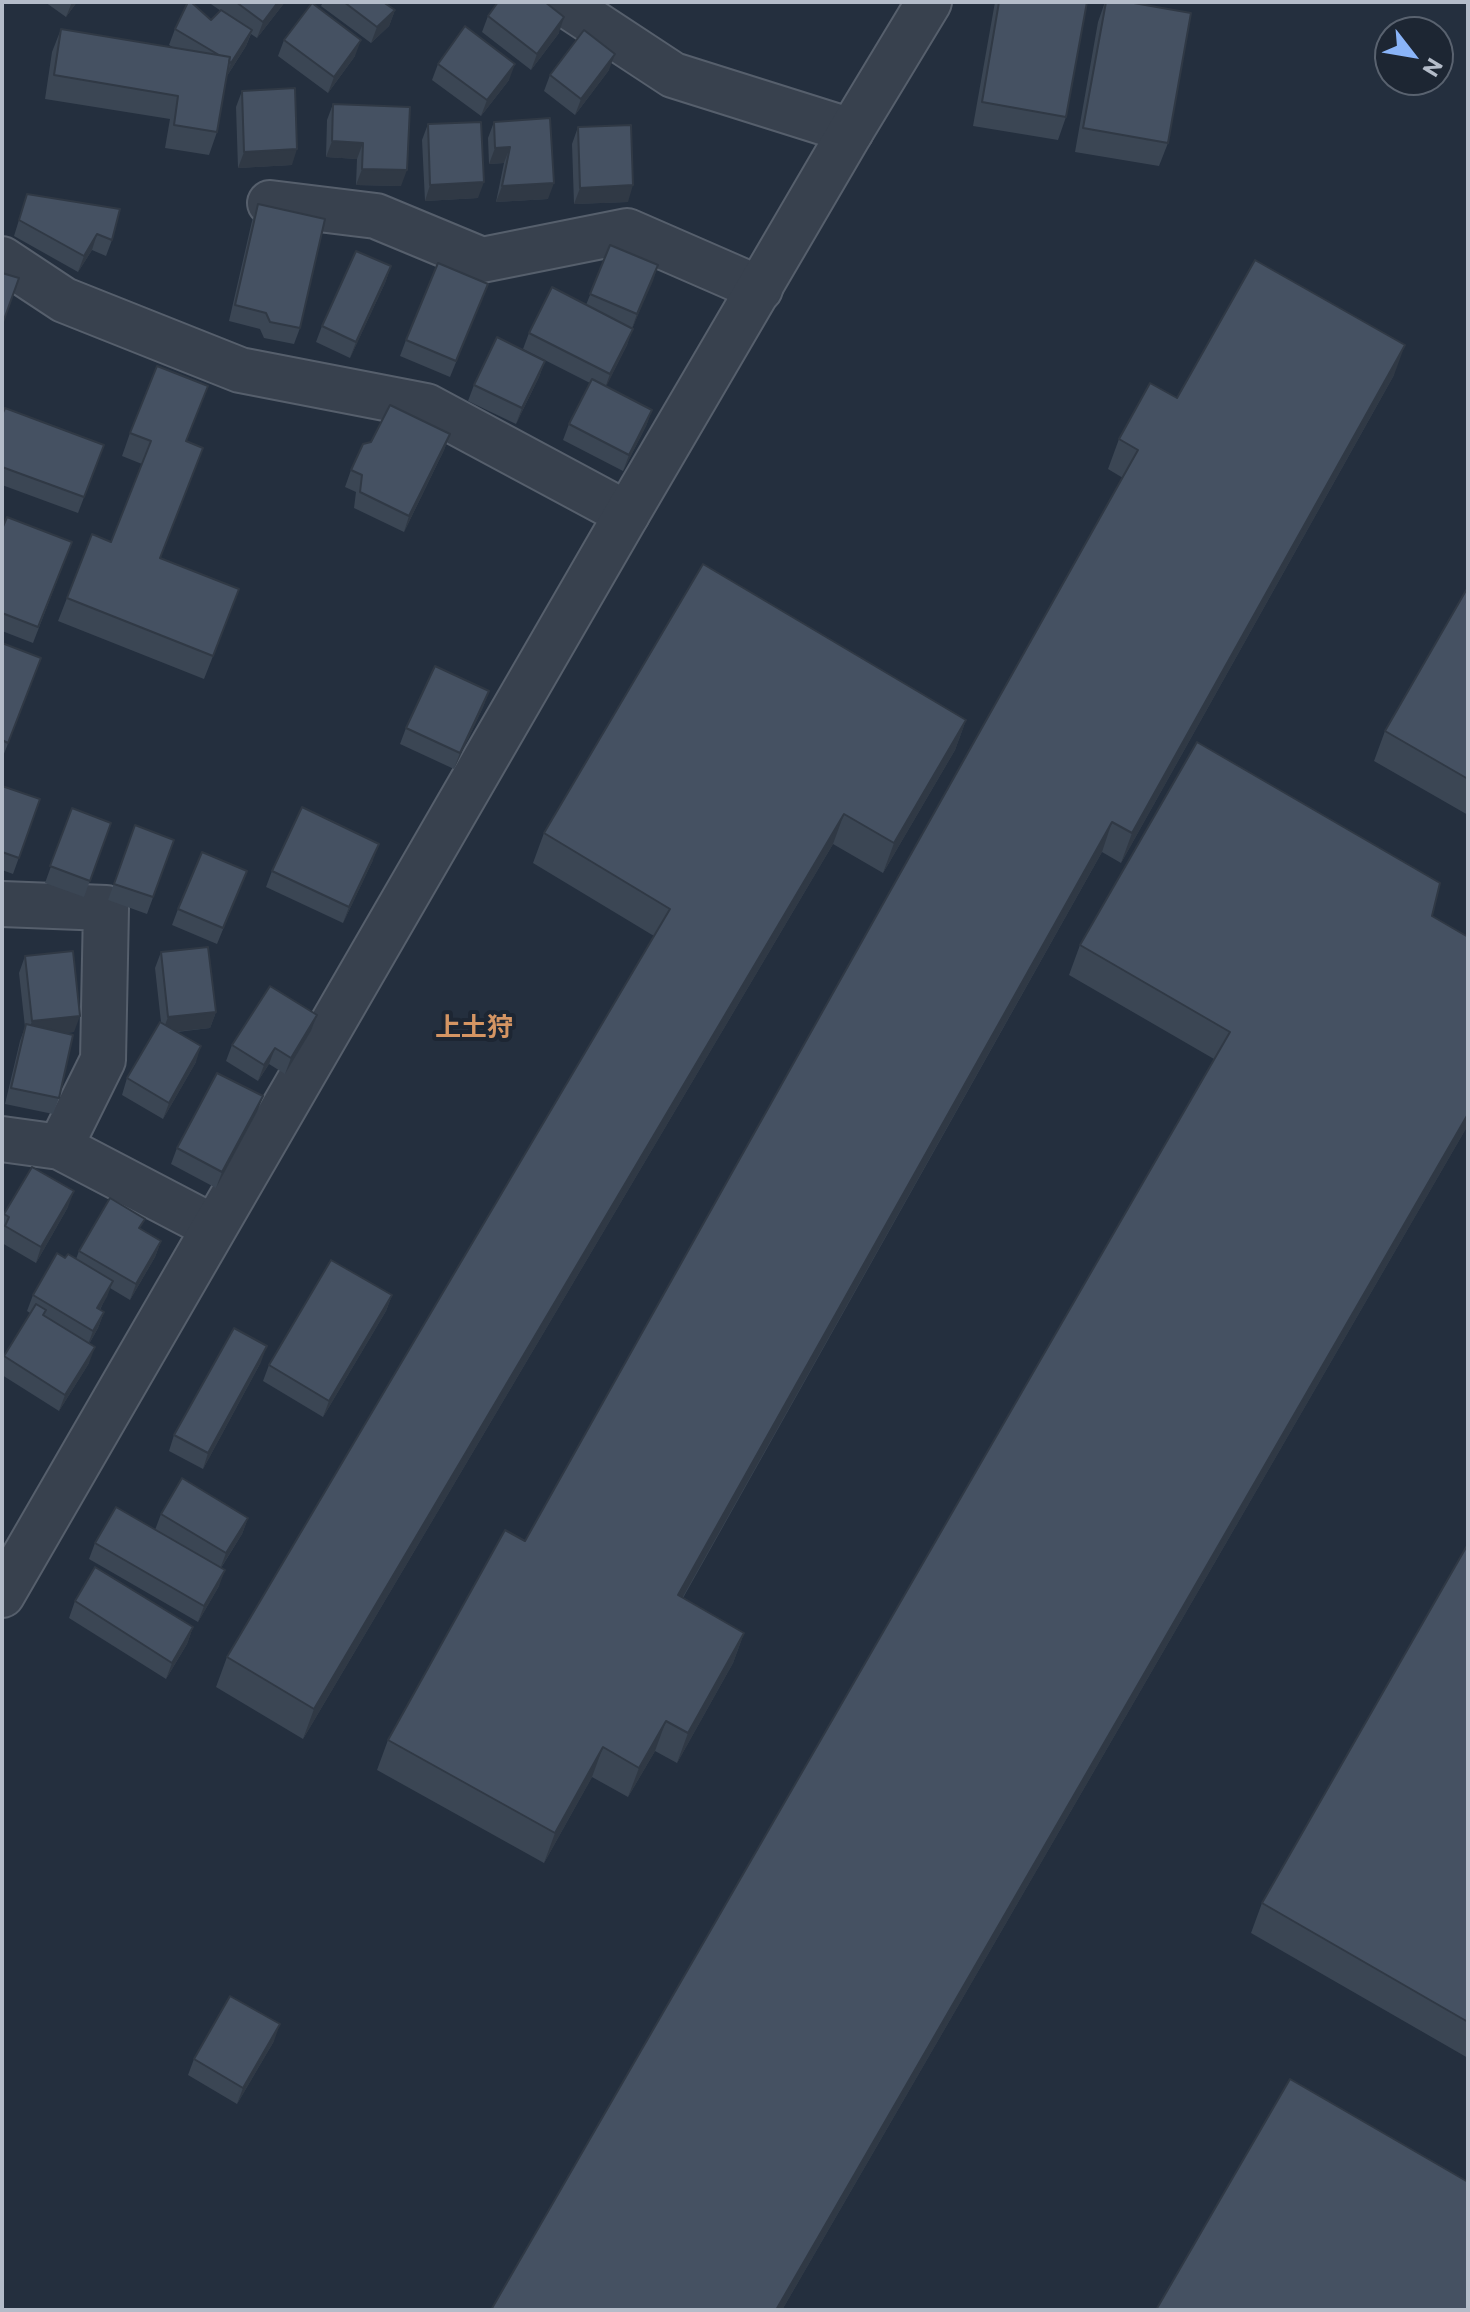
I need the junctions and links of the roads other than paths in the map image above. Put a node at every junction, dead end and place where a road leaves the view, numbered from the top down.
1 (562, 2) edge
2 (929, 2) edge
3 (851, 131) junction
4 (270, 203) edge
5 (2, 259) edge
6 (760, 289) junction
7 (627, 514) junction
8 (2, 904) edge
9 (2, 1139) edge
10 (60, 1147) junction
11 (213, 1227) junction
12 (2, 1595) edge

1 - 3 street
2 - 3 street
3 - 6 street
4 - 6 street
5 - 7 street
6 - 7 street
7 - 11 street
8 - 10 street
9 - 10 street
10 - 11 street
11 - 12 street

